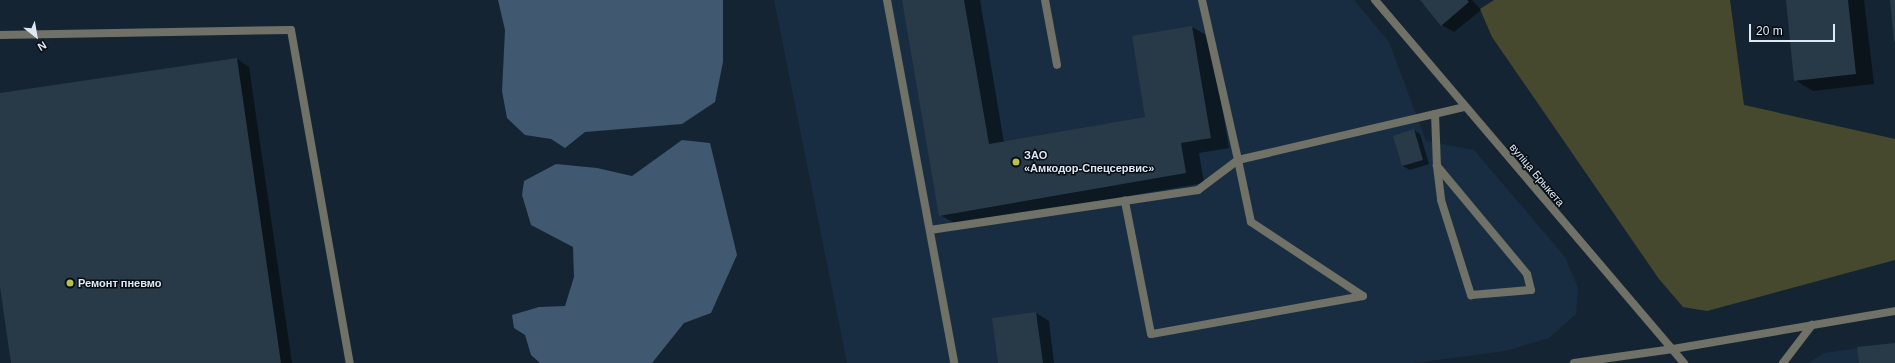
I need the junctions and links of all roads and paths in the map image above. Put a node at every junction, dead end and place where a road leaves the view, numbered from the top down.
1 (887, 0) edge
2 (1045, 0) edge
3 (1202, 0) edge
4 (1375, 0) edge
5 (0, 35) edge
6 (1057, 65) dead end
7 (1464, 107) junction
8 (1436, 114) junction
9 (1238, 160) junction
10 (1437, 166) junction
11 (1125, 201) junction
12 (930, 230) junction
13 (1895, 311) edge
14 (1812, 325) junction
15 (1672, 349) junction
16 (350, 363) edge
17 (954, 363) edge
18 (1574, 363) edge
19 (1684, 363) edge
20 (1783, 363) edge

1 - 12 street
2 - 6 street
3 - 9 street
4 - 7 street, вуліца Брыкета
5 - 16 street
7 - 8 street
7 - 15 street, вуліца Брыкета
8 - 9 street
8 - 10 street
9 - 11 street
9 - 11 street
10 - 10 street
11 - 12 street
12 - 17 street
13 - 14 street
14 - 15 street
14 - 20 street
15 - 18 street
15 - 19 street, вуліца Брыкета

